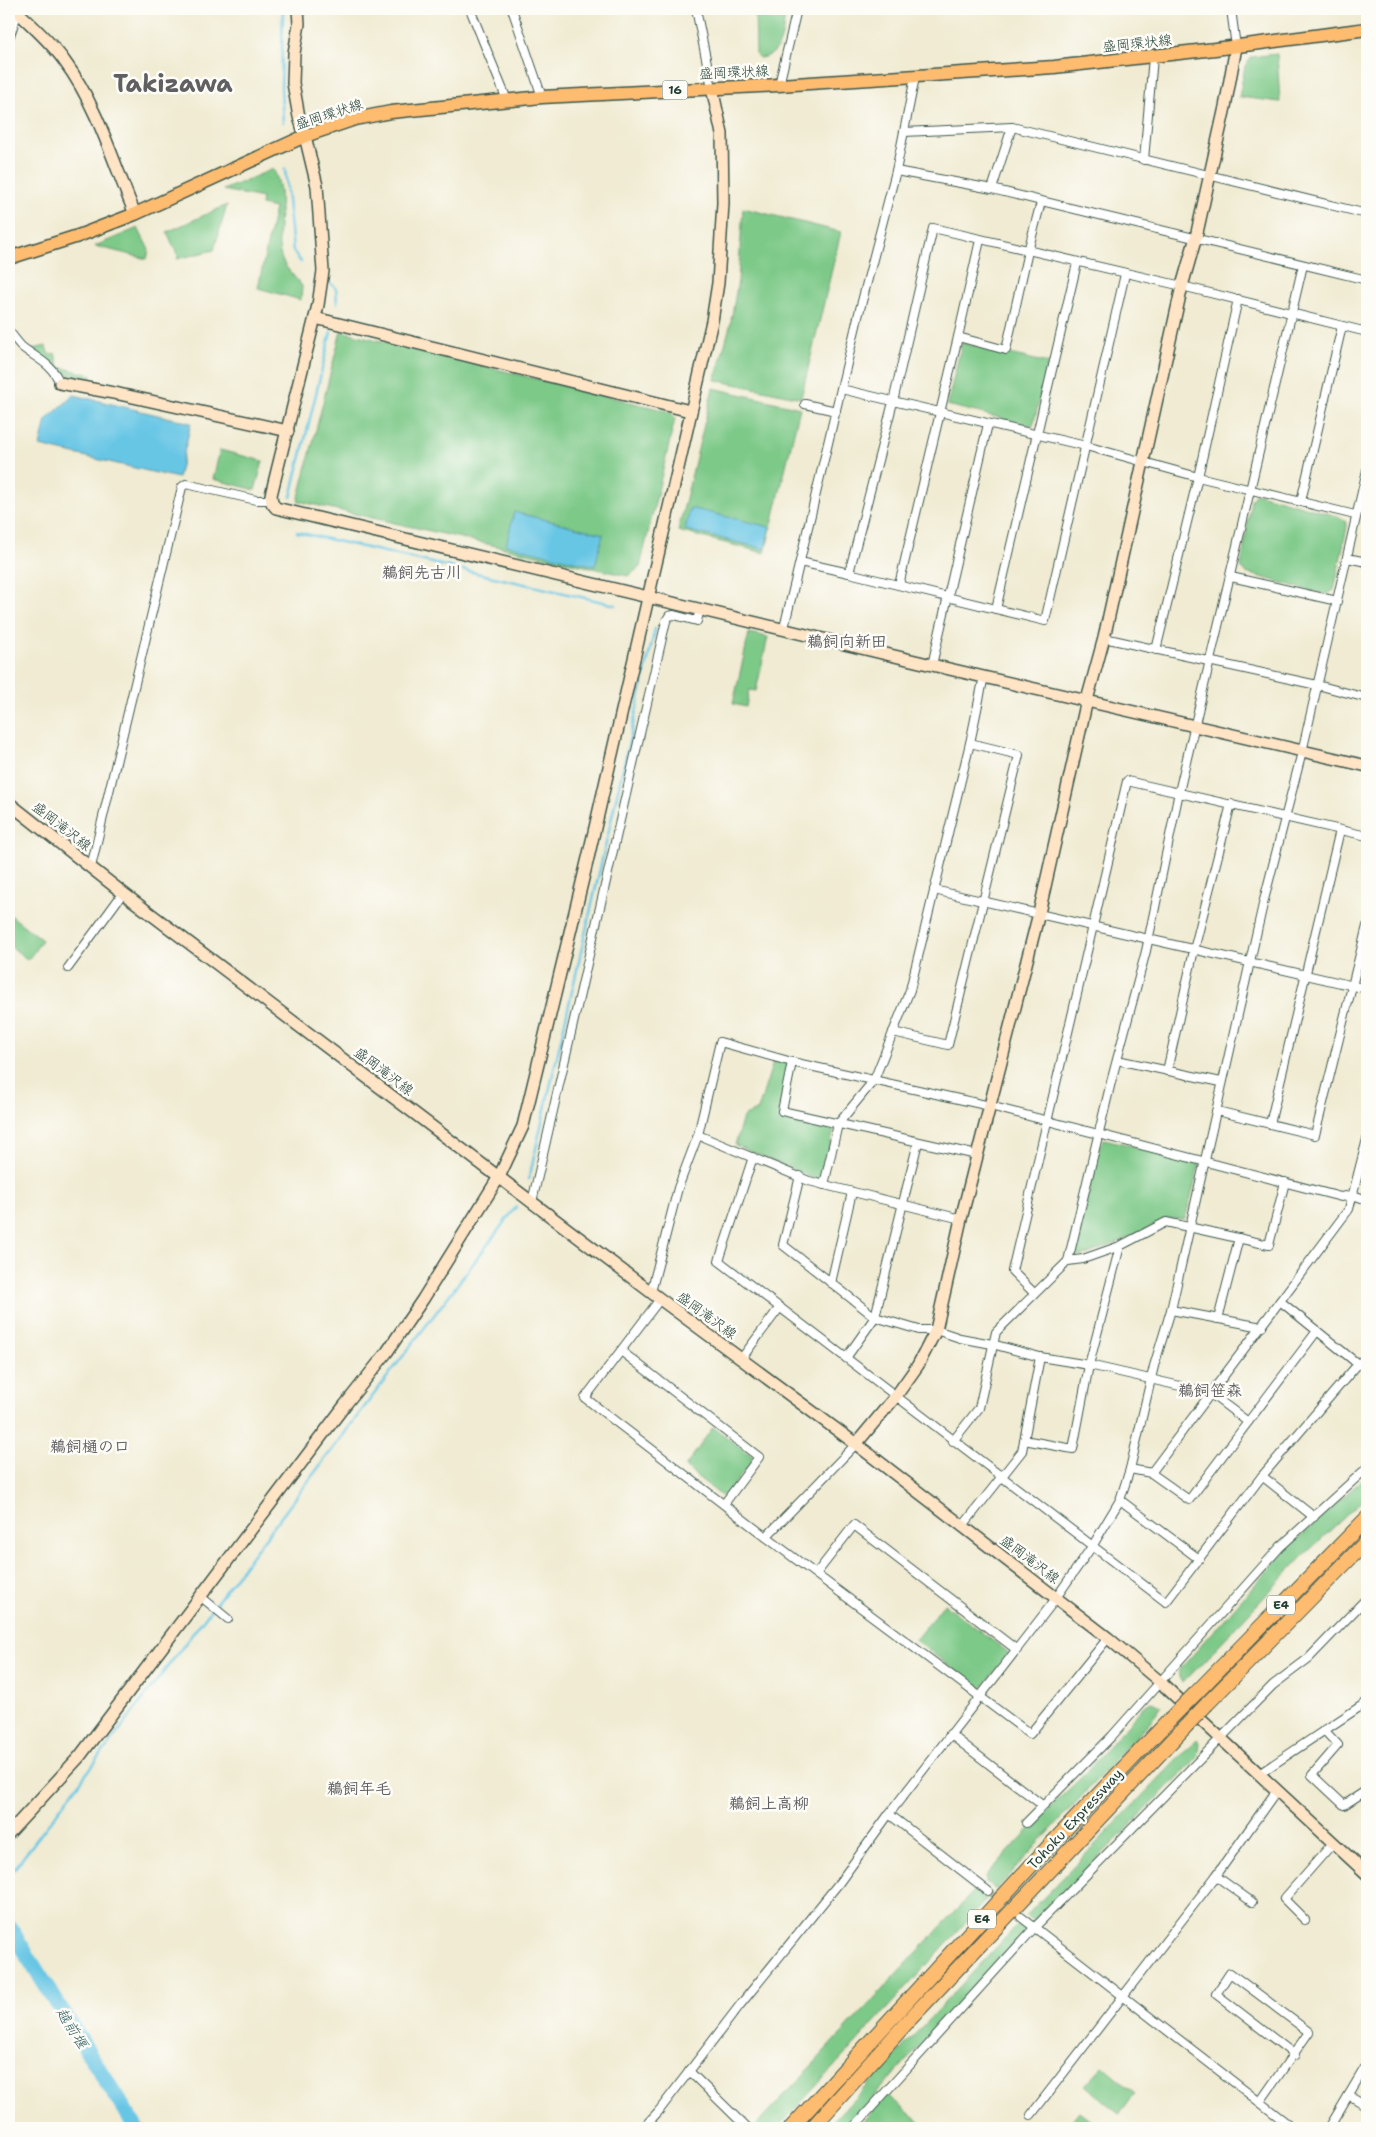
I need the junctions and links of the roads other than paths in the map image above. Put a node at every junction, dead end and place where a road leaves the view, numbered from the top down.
1 (298, 9) edge
2 (470, 9) edge
3 (512, 9) edge
4 (696, 9) edge
5 (797, 9) edge
6 (1231, 9) edge
7 (18, 12) joint
8 (1367, 29) edge
9 (9, 38) edge
10 (1236, 47) junction
11 (1153, 57) junction
12 (914, 77) junction
13 (780, 85) junction
14 (712, 88) junction
15 (542, 97) junction
16 (507, 100) junction
17 (1012, 127) junction
18 (904, 132) junction
19 (305, 136) junction
20 (1144, 160) junction
21 (896, 171) junction
22 (1208, 176) junction
23 (992, 189) junction
24 (1041, 202) junction
25 (135, 214) junction
26 (1367, 214) edge
27 (1196, 237) junction
28 (980, 240) junction
29 (1028, 250) junction
30 (9, 258) edge
31 (1077, 262) junction
32 (1303, 265) junction
33 (1125, 274) junction
34 (1367, 280) edge
35 (1182, 286) junction
36 (1238, 299) junction
37 (1291, 313) junction
38 (315, 318) junction
39 (1342, 326) junction
40 (9, 331) edge
41 (1367, 332) edge
42 (958, 337) junction
43 (60, 383) joint
44 (841, 389) junction
45 (892, 402) junction
46 (805, 404) dead end
47 (690, 411) junction
48 (836, 411) junction
49 (939, 413) junction
50 (988, 424) junction
51 (288, 431) junction
52 (1038, 435) junction
53 (1086, 446) junction
54 (1143, 462) junction
55 (1367, 470) edge
56 (1198, 477) junction
57 (1251, 488) junction
58 (271, 495) junction
59 (1301, 500) junction
60 (1355, 515) junction
61 (1347, 558) junction
62 (800, 562) junction
63 (1367, 562) edge
64 (849, 574) junction
65 (1231, 578) junction
66 (899, 586) junction
67 (648, 596) junction
68 (948, 597) junction
69 (1337, 601) junction
70 (700, 609) junction
71 (996, 609) junction
72 (784, 628) junction
73 (1104, 638) junction
74 (1156, 650) junction
75 (1209, 662) junction
76 (932, 665) junction
77 (984, 676) junction
78 (1317, 685) junction
79 (1367, 698) edge
80 (1087, 700) junction
81 (1196, 726) junction
82 (970, 743) junction
83 (1302, 752) junction
84 (1367, 766) edge
85 (1179, 792) junction
86 (9, 804) edge
87 (1232, 804) junction
88 (1285, 817) junction
89 (1340, 830) junction
90 (1367, 836) edge
91 (91, 868) junction
92 (934, 890) junction
93 (123, 893) junction
94 (982, 900) junction
95 (1039, 913) junction
96 (1093, 926) junction
97 (1367, 926) edge
98 (1147, 940) junction
99 (1194, 950) junction
100 (1251, 962) junction
101 (68, 968) dead end
102 (1305, 975) junction
103 (1353, 986) junction
104 (1367, 989) edge
105 (893, 1032) junction
106 (1117, 1060) junction
107 (792, 1062) junction
108 (1167, 1071) junction
109 (874, 1080) junction
110 (1221, 1082) junction
111 (990, 1106) junction
112 (1217, 1111) junction
113 (1047, 1121) junction
114 (838, 1124) junction
115 (1270, 1124) junction
116 (1099, 1134) junction
117 (698, 1135) junction
118 (1367, 1139) edge
119 (918, 1142) junction
120 (977, 1155) junction
121 (754, 1157) junction
122 (1204, 1160) junction
123 (800, 1176) junction
124 (500, 1177) junction
125 (1285, 1182) junction
126 (824, 1185) junction
127 (852, 1192) junction
128 (1353, 1195) junction
129 (1367, 1200) edge
130 (532, 1202) junction
131 (902, 1205) junction
132 (961, 1219) junction
133 (1188, 1228) junction
134 (1239, 1238) junction
135 (1120, 1246) junction
136 (1068, 1261) junction
137 (831, 1282) junction
138 (1034, 1293) junction
139 (655, 1296) junction
140 (1280, 1301) junction
141 (780, 1307) junction
142 (1171, 1310) junction
143 (875, 1317) junction
144 (1218, 1319) junction
145 (1262, 1327) junction
146 (936, 1330) junction
147 (1317, 1331) junction
148 (992, 1344) junction
149 (621, 1351) junction
150 (1040, 1357) junction
151 (1367, 1357) edge
152 (846, 1358) junction
153 (741, 1359) junction
154 (1358, 1364) junction
155 (1090, 1365) junction
156 (1152, 1381) junction
157 (1211, 1394) junction
158 (896, 1396) junction
159 (1248, 1422) junction
160 (1024, 1440) junction
161 (954, 1441) junction
162 (856, 1444) junction
163 (1367, 1468) edge
164 (1130, 1469) junction
165 (1151, 1474) junction
166 (1262, 1476) junction
167 (1002, 1478) junction
168 (1120, 1500) junction
169 (724, 1504) junction
170 (1314, 1517) junction
171 (1367, 1518) edge
172 (962, 1527) junction
173 (766, 1537) junction
174 (1367, 1541) edge
175 (1093, 1545) junction
176 (1199, 1559) junction
177 (816, 1574) junction
178 (200, 1596) junction
179 (1057, 1597) junction
180 (1367, 1598) edge
181 (228, 1619) dead end
182 (1108, 1638) junction
183 (1016, 1650) junction
184 (1159, 1681) junction
185 (980, 1696) junction
186 (1367, 1702) edge
187 (1324, 1730) junction
188 (950, 1734) junction
189 (1221, 1739) junction
190 (1259, 1774) junction
191 (1277, 1790) junction
192 (1367, 1790) edge
193 (1042, 1806) junction
194 (889, 1814) junction
195 (1026, 1823) dead end
196 (9, 1833) edge
197 (1333, 1843) junction
198 (1367, 1874) edge
199 (1216, 1876) junction
200 (988, 1891) tunnel mouth
201 (1252, 1902) dead end
202 (1022, 1916) tunnel mouth
203 (1306, 1920) dead end
204 (1036, 1927) junction
205 (1123, 1997) junction
206 (1295, 2055) junction
207 (1367, 2064) edge
208 (689, 2071) junction
209 (1349, 2095) junction
210 (1260, 2102) junction
211 (1367, 2106) edge
212 (1031, 2115) dead end
213 (643, 2128) edge
214 (746, 2128) edge
215 (791, 2128) edge
216 (812, 2128) edge
217 (854, 2128) edge
218 (1293, 2128) edge
219 (1329, 2128) edge

1 - 19 street
2 - 16 street
3 - 15 street
4 - 14 street
5 - 13 street
6 - 10 street
7 - 9 street
7 - 25 street
8 - 10 main road, 盛岡環状線 / 16
10 - 11 main road, 盛岡環状線 / 16
10 - 22 street
11 - 12 main road, 盛岡環状線 / 16
11 - 20 street
12 - 13 main road, 盛岡環状線 / 16
12 - 18 street
13 - 14 main road, 盛岡環状線 / 16
14 - 15 main road, 盛岡環状線 / 16
14 - 47 street
15 - 16 main road, 盛岡環状線 / 16
16 - 19 main road, 盛岡環状線 / 16
17 - 18 street
17 - 20 street
17 - 23 street
18 - 21 street
19 - 25 main road, 盛岡環状線 / 16
19 - 38 street
20 - 22 street
21 - 23 street
21 - 44 street
22 - 26 street
22 - 27 street
23 - 24 street
24 - 27 street
24 - 29 street
25 - 30 main road, 盛岡環状線 / 16
27 - 32 street
27 - 35 street
28 - 29 street
28 - 42 street
28 - 45 street
29 - 31 street
29 - 42 street
31 - 33 street
31 - 52 street
32 - 34 street
32 - 37 street
33 - 35 street
33 - 53 street
35 - 36 street
35 - 54 street
36 - 37 street
36 - 56 street
37 - 39 street
37 - 57 street
38 - 47 street
38 - 51 street
39 - 41 street
39 - 59 street
40 - 43 street
42 - 49 street
43 - 51 street
44 - 45 street
44 - 48 street
45 - 49 street
45 - 64 street
46 - 48 street
47 - 67 street
48 - 62 street
49 - 50 street
49 - 66 street
50 - 52 street
50 - 68 street
51 - 58 street
52 - 53 street
52 - 71 street
53 - 54 street
53 - 71 street
54 - 56 street
54 - 73 street
55 - 60 street
56 - 57 street
56 - 74 street
57 - 59 street
57 - 65 street
58 - 67 street
58 - 91 street
59 - 60 street
60 - 61 street
61 - 63 street
61 - 69 street
62 - 64 street
62 - 72 street
64 - 66 street
65 - 69 street
65 - 75 street
66 - 68 street
67 - 70 street
67 - 124 street
68 - 71 street
68 - 76 street
69 - 78 street
70 - 72 street
70 - 130 street
72 - 76 street
73 - 74 street
73 - 80 street
74 - 75 street
75 - 78 street
75 - 81 street
76 - 77 street
77 - 80 street
77 - 82 street
78 - 79 street
78 - 83 street
80 - 81 street
80 - 95 street
81 - 83 street
81 - 85 street
82 - 92 street
82 - 94 street
83 - 84 street
83 - 88 street
85 - 87 street
85 - 96 street
85 - 98 street
86 - 91 street, 盛岡滝沢線
87 - 88 street
87 - 99 street
88 - 89 street
88 - 100 street
89 - 90 street
89 - 102 street
91 - 93 street, 盛岡滝沢線
92 - 94 street
92 - 105 street
93 - 101 street
93 - 124 street, 盛岡滝沢線
94 - 95 street
94 - 105 street
95 - 96 street
95 - 111 street
96 - 98 street
96 - 113 street
97 - 103 street
98 - 99 street
98 - 106 street
99 - 100 street
99 - 108 street
100 - 102 street
100 - 110 street
102 - 103 street
102 - 115 street
103 - 104 street
103 - 115 street
105 - 109 street
106 - 108 street
106 - 116 street
107 - 109 street
107 - 114 street
107 - 117 street
108 - 110 street
109 - 111 street
109 - 114 street
110 - 112 street
111 - 113 street
111 - 120 street
112 - 115 street
112 - 122 street
113 - 116 street
113 - 138 street
114 - 119 street
114 - 126 street
116 - 122 street
116 - 136 street
117 - 121 street
117 - 139 street
118 - 128 street
119 - 120 street
119 - 131 street
120 - 132 street
121 - 123 street
121 - 141 street
122 - 125 street
122 - 133 street
123 - 126 street
123 - 137 street
124 - 130 street, 盛岡滝沢線
124 - 178 street
125 - 128 street
125 - 134 street
126 - 127 street
127 - 131 street
127 - 137 street
128 - 129 street
128 - 140 street
130 - 139 street, 盛岡滝沢線
131 - 132 street
131 - 143 street
132 - 146 street
133 - 134 street
133 - 135 street
133 - 142 street
134 - 144 street
135 - 136 street
135 - 155 street
136 - 138 street
137 - 143 street
138 - 148 street
139 - 149 street
139 - 153 street, 盛岡滝沢線
140 - 145 street
140 - 147 street
141 - 152 street
141 - 153 street
142 - 144 street
142 - 156 street
143 - 146 street
143 - 152 street
144 - 145 street
145 - 157 street
146 - 148 street
146 - 158 street
147 - 154 street
147 - 159 street
148 - 150 street
148 - 161 street
149 - 169 street
149 - 169 street
150 - 155 street
150 - 160 street
151 - 154 street
152 - 158 street
153 - 162 street, 盛岡滝沢線
154 - 166 street
155 - 156 street
155 - 160 street
156 - 157 street
156 - 164 street
157 - 159 street
157 - 165 street
158 - 161 street
158 - 162 street
159 - 165 street
160 - 167 street
161 - 167 street
162 - 172 street, 盛岡滝沢線
162 - 173 street
163 - 170 street
164 - 165 street
164 - 168 street
166 - 170 street
166 - 176 street
167 - 172 street
167 - 175 street
168 - 175 street
168 - 176 street
169 - 173 street
170 - 184 street
171 - 215 highway, Tohoku Expressway / E4, bridge
172 - 179 street, 盛岡滝沢線
173 - 177 street
174 - 216 highway, Tohoku Expressway / E4, bridge
175 - 176 street
175 - 179 street
177 - 183 street
177 - 185 street
178 - 181 street
178 - 196 street
179 - 182 street, 盛岡滝沢線
179 - 183 street
180 - 189 street
182 - 184 street, 盛岡滝沢線
182 - 185 street
183 - 185 street
184 - 189 street, 盛岡滝沢線
184 - 193 street
185 - 188 street
186 - 187 street
187 - 190 street
187 - 192 street
188 - 193 street
188 - 194 street
189 - 190 street, 盛岡滝沢線
189 - 204 street
190 - 191 street, 盛岡滝沢線
191 - 197 street, 盛岡滝沢線
191 - 199 street
193 - 195 street
194 - 200 street
194 - 208 street
197 - 198 street, 盛岡滝沢線
197 - 203 street
199 - 201 street
199 - 205 street
202 - 204 street
204 - 205 street
204 - 217 street
205 - 210 street
205 - 212 street
206 - 206 street
206 - 210 street
207 - 209 street
208 - 213 street
208 - 214 street
209 - 211 street
209 - 219 street
210 - 218 street

